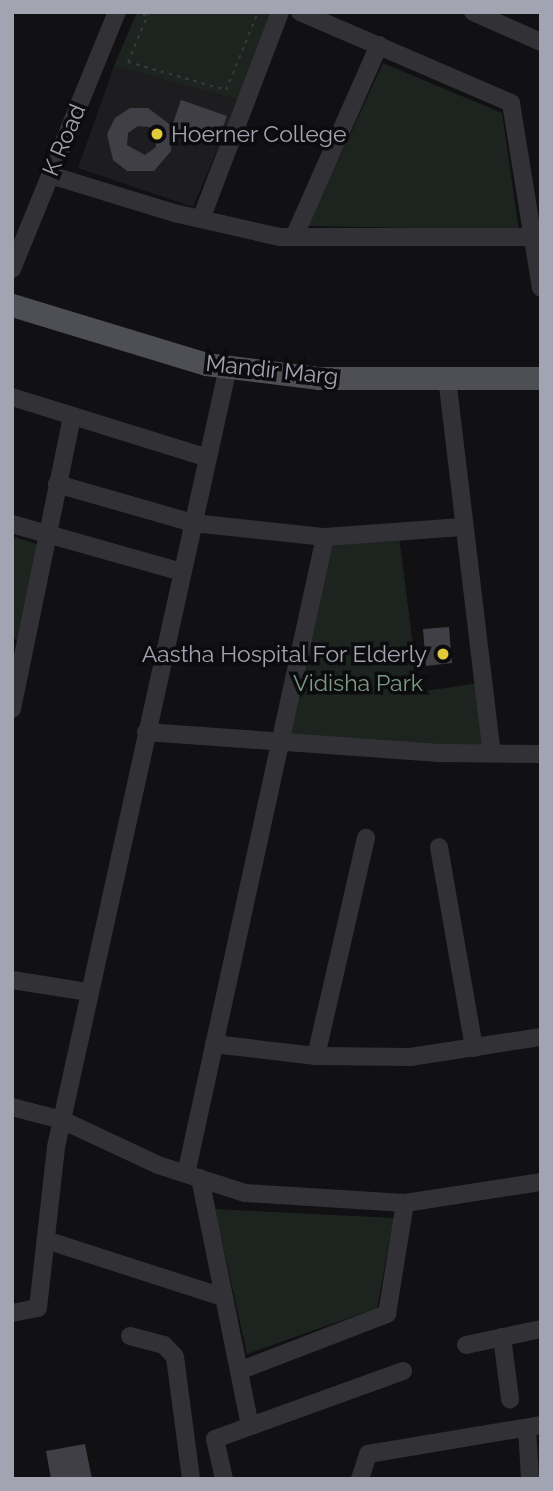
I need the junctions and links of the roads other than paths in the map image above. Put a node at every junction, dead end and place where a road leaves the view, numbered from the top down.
1 (117, 12) edge
2 (280, 12) edge
3 (300, 12) edge
4 (473, 12) edge
5 (541, 42) edge
6 (379, 46) junction
7 (50, 175) junction
8 (201, 219) junction
9 (294, 237) junction
10 (533, 237) junction
11 (12, 269) edge
12 (541, 288) edge
13 (12, 305) edge
14 (12, 321) edge
15 (227, 374) junction
16 (541, 378) edge
17 (448, 385) junction
18 (541, 391) edge
19 (12, 397) edge
20 (72, 417) junction
21 (208, 458) junction
22 (58, 484) junction
23 (193, 523) junction
24 (12, 524) edge
25 (462, 527) junction
26 (48, 534) junction
27 (326, 537) junction
28 (182, 572) junction
29 (18, 654) edge
30 (12, 709) edge
31 (146, 732) junction
32 (280, 743) junction
33 (492, 754) junction
34 (541, 754) edge
35 (366, 838) dead end
36 (439, 847) dead end
37 (12, 980) edge
38 (89, 992) junction
39 (541, 1037) edge
40 (214, 1044) junction
41 (474, 1048) junction
42 (316, 1056) junction
43 (12, 1107) edge
44 (62, 1120) junction
45 (193, 1176) junction
46 (541, 1182) edge
47 (405, 1203) junction
48 (46, 1240) junction
49 (223, 1297) junction
50 (12, 1313) edge
51 (541, 1329) edge
52 (130, 1336) dead end
53 (502, 1337) junction
54 (466, 1345) dead end
55 (239, 1371) junction
56 (403, 1371) dead end
57 (510, 1399) dead end
58 (250, 1426) junction
59 (534, 1427) edge
60 (191, 1479) edge
61 (224, 1479) edge
62 (360, 1479) edge
63 (530, 1479) edge

1 - 7 street, K Road
2 - 8 street
3 - 6 street
4 - 5 street
6 - 9 street
6 - 10 street
7 - 8 street
7 - 11 street, K Road
8 - 9 street
9 - 10 street
10 - 12 street
13 - 15 main road, Mandir Marg
14 - 15 main road
15 - 17 main road
15 - 21 street
16 - 17 main road
17 - 18 main road
17 - 25 street
19 - 20 street
20 - 21 street
20 - 22 street
21 - 23 street
22 - 23 street
22 - 26 street
23 - 27 street
23 - 28 street
24 - 26 street
25 - 27 street
25 - 33 street
26 - 28 street
26 - 29 street
27 - 32 street
28 - 31 street
29 - 30 street
31 - 32 street
31 - 38 street
32 - 33 street
32 - 40 street
33 - 34 street
35 - 42 street
36 - 41 street
37 - 38 street
38 - 44 street
39 - 41 street
40 - 42 street
40 - 45 street
41 - 42 street
43 - 44 street
44 - 45 street
44 - 48 street
45 - 47 street
45 - 49 street
46 - 47 street
47 - 55 street
48 - 49 street
48 - 50 street
49 - 55 street
51 - 53 street
52 - 60 street
53 - 54 street
53 - 57 street
55 - 58 street
56 - 58 street
58 - 61 street
59 - 62 street
59 - 63 street

